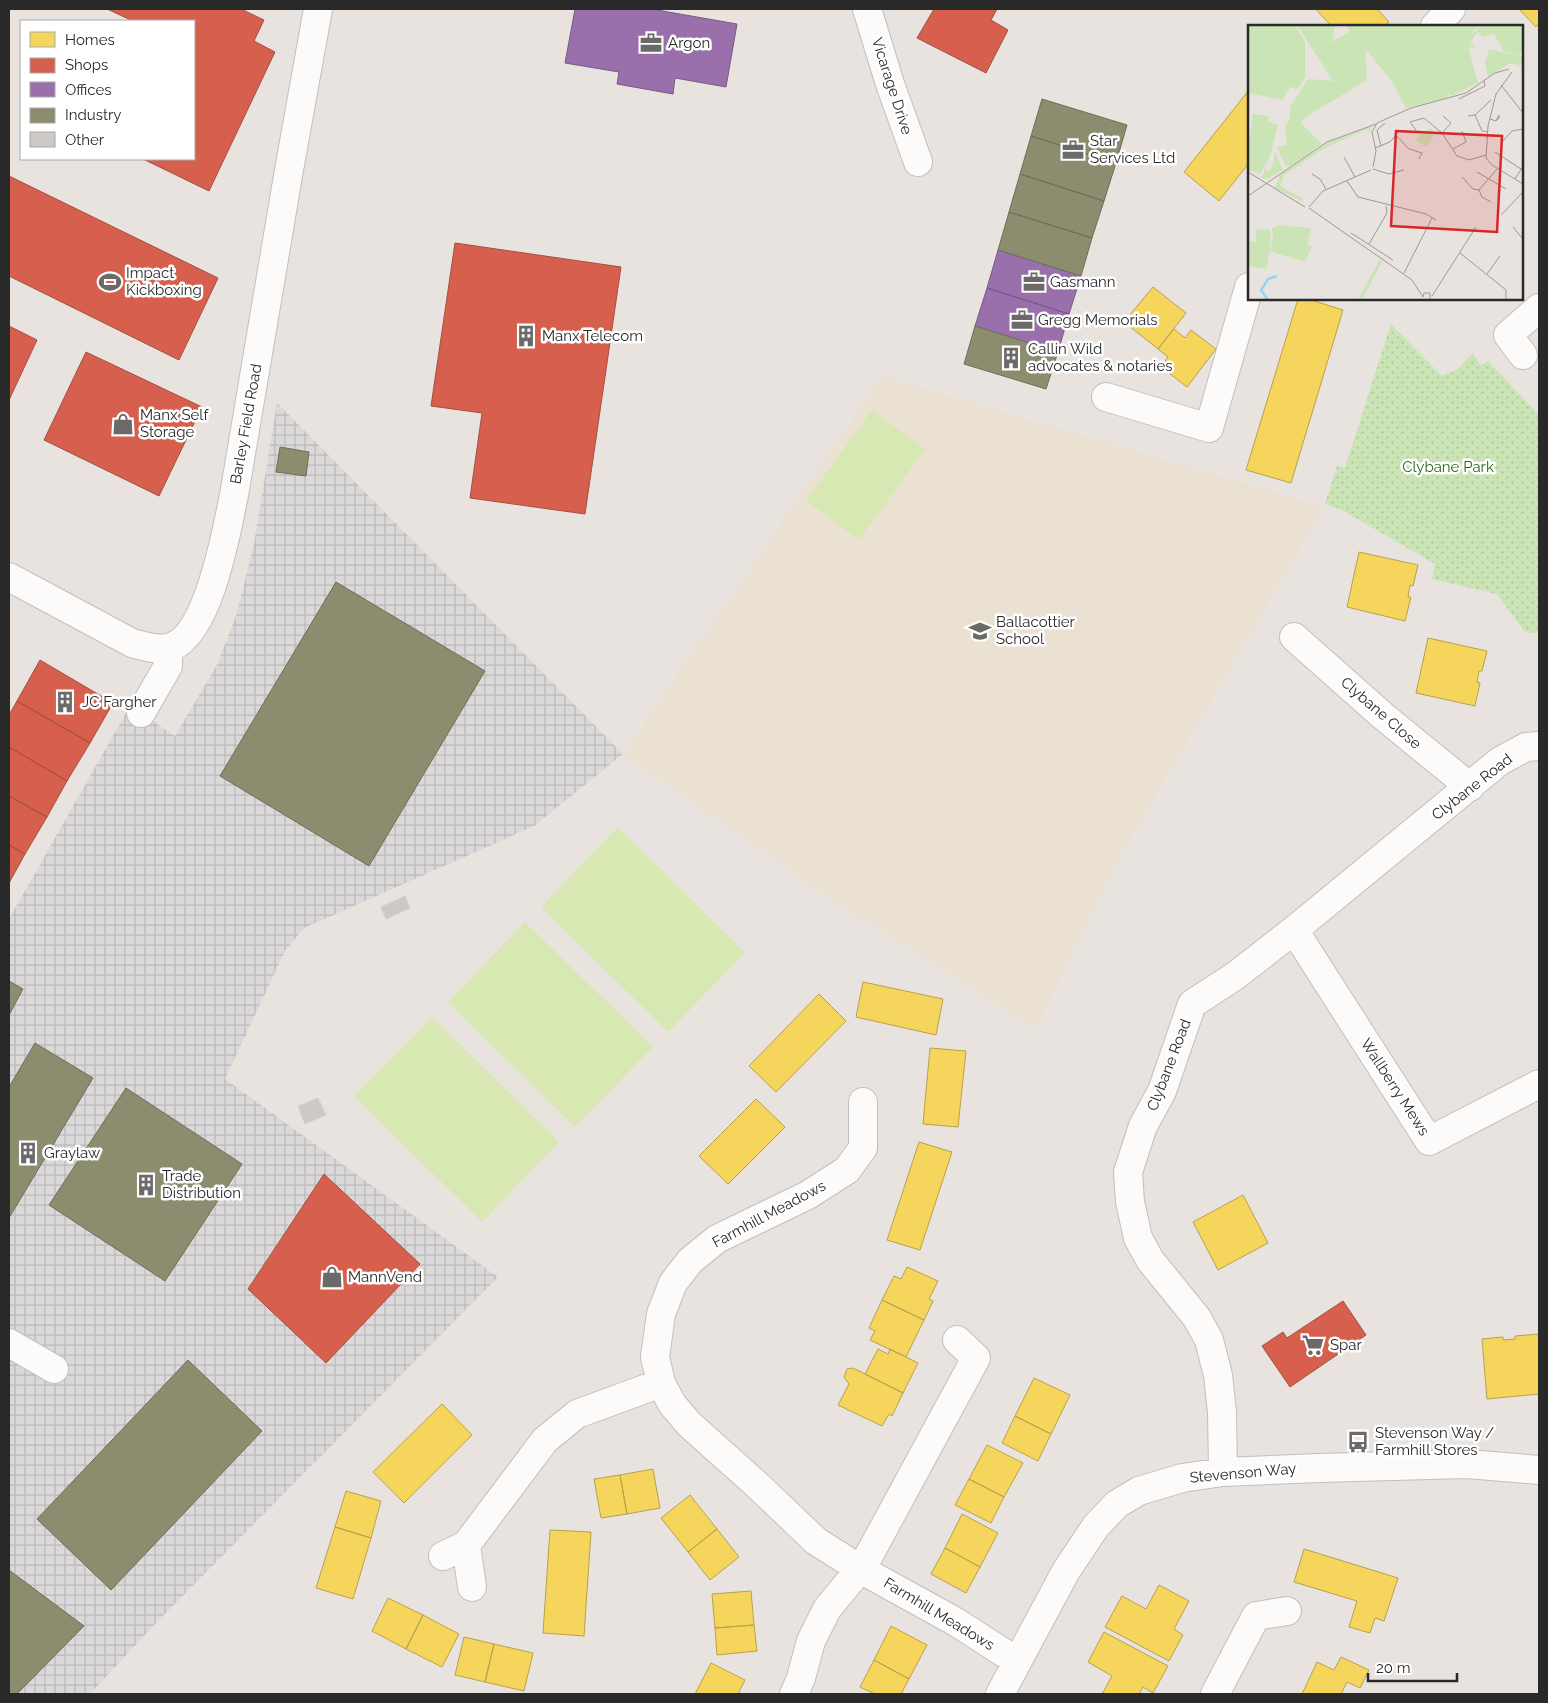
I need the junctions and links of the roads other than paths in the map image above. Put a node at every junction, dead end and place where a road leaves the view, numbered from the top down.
1 (318, 9) edge
2 (867, 9) edge
3 (1452, 9) edge
4 (1436, 25) edge
5 (918, 162) dead end
6 (1248, 291) edge
7 (1539, 308) edge
8 (1523, 355) dead end
9 (1106, 397) dead end
10 (9, 577) edge
11 (1294, 637) dead end
12 (168, 648) junction
13 (141, 713) dead end
14 (1539, 746) edge
15 (1470, 787) junction
16 (1294, 930) junction
17 (1539, 1084) edge
18 (863, 1102) dead end
19 (9, 1344) edge
20 (976, 1354) dead end
21 (54, 1369) dead end
22 (661, 1383) junction
23 (1539, 1470) edge
24 (1223, 1472) junction
25 (860, 1569) junction
26 (472, 1587) dead end
27 (1287, 1611) dead end
28 (1018, 1660) junction
29 (794, 1694) edge
30 (1000, 1694) edge
31 (1215, 1694) edge

1 - 12 street, Barley Field Road
2 - 5 street, Vicarage Drive
3 - 4 street
6 - 9 street
7 - 8 street
10 - 12 street
11 - 15 street, Clybane Close
12 - 13 street
14 - 15 street, Clybane Road
15 - 16 street, Clybane Road
16 - 17 street, Wallberry Mews
16 - 24 street, Clybane Road
18 - 22 street, Farmhill Meadows
19 - 21 street
20 - 25 street
22 - 25 street, Farmhill Meadows
22 - 26 street
23 - 24 street, Stevenson Way
24 - 28 street, Stevenson Way
25 - 28 street, Farmhill Meadows
25 - 29 street
27 - 31 street
28 - 30 street, Stevenson Way

